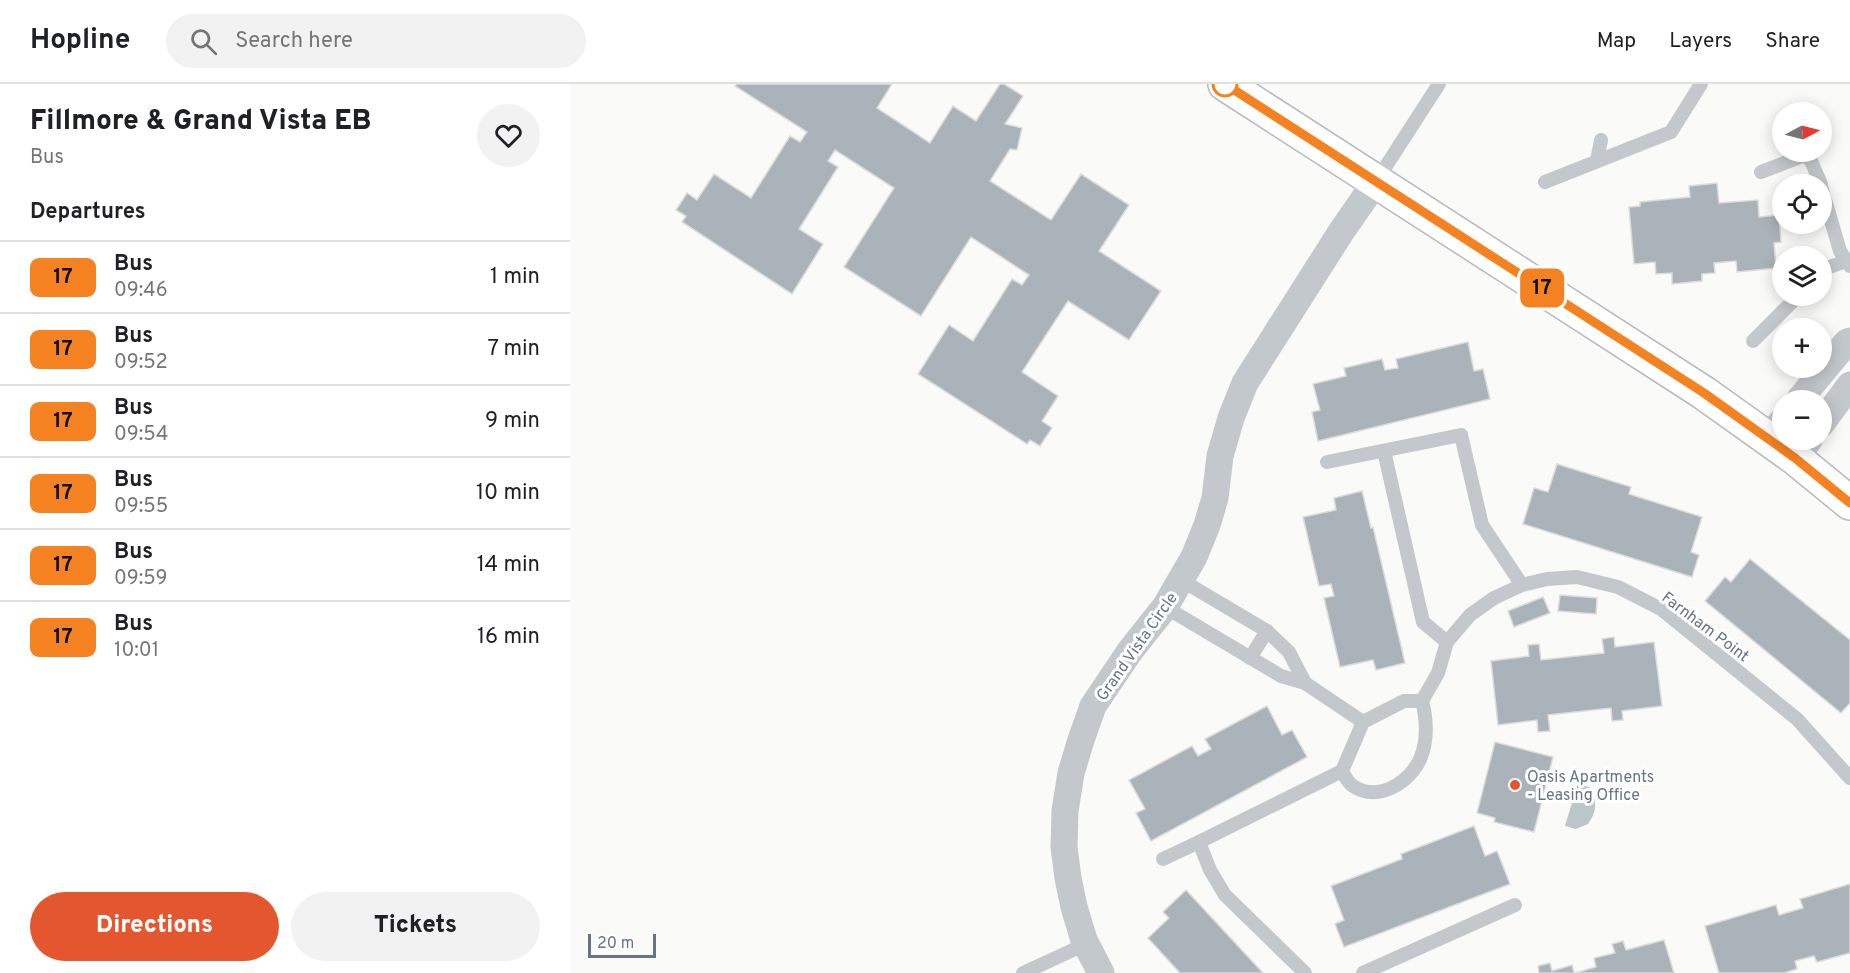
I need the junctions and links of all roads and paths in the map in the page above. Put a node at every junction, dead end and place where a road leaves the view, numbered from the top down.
1 (1226, 84) edge
2 (1439, 84) edge
3 (1701, 84) edge
4 (1601, 140) dead end
5 (1597, 161) junction
6 (1761, 172) dead end
7 (1816, 174) edge
8 (1377, 180) junction
9 (1545, 182) dead end
10 (1832, 223) edge
11 (1848, 264) edge
12 (1832, 267) edge
13 (1788, 306) edge
14 (1753, 341) dead end
15 (1850, 341) edge
16 (1850, 385) edge
17 (1807, 390) edge
18 (1832, 409) edge
19 (1772, 428) edge
20 (1803, 450) edge
21 (1384, 451) junction
22 (1327, 462) dead end
23 (1850, 503) edge
24 (1181, 580) junction
25 (1522, 585) junction
26 (1165, 608) junction
27 (1267, 631) junction
28 (1447, 642) junction
29 (1250, 658) junction
30 (1305, 683) junction
31 (1422, 701) junction
32 (1363, 722) junction
33 (1342, 771) junction
34 (1850, 778) edge
35 (1199, 842) junction
36 (1163, 859) dead end
37 (1515, 905) dead end
38 (1086, 944) junction
39 (1023, 973) edge
40 (1101, 973) edge
41 (1305, 973) edge
42 (1363, 973) edge

1 - 8 main road
2 - 8 lane
3 - 5 lane
4 - 5 lane
5 - 9 lane
6 - 7 lane
8 - 19 main road
8 - 24 street, Grand Vista Circle
10 - 11 lane
11 - 12 lane
13 - 14 lane
15 - 17 street
16 - 18 street
20 - 23 main road
21 - 22 lane
21 - 25 lane
21 - 28 lane
24 - 26 street, Grand Vista Circle
24 - 27 lane
25 - 28 lane, Farnham Point
25 - 34 lane, Farnham Point
26 - 29 lane
26 - 38 street, Grand Vista Circle
27 - 29 lane
27 - 30 lane
28 - 31 lane, Farnham Point
29 - 30 lane
30 - 32 lane
31 - 32 lane
31 - 33 lane
32 - 33 lane
33 - 35 lane
35 - 36 lane
35 - 41 lane
37 - 42 lane
38 - 39 lane
38 - 40 street, Grand Vista Circle

